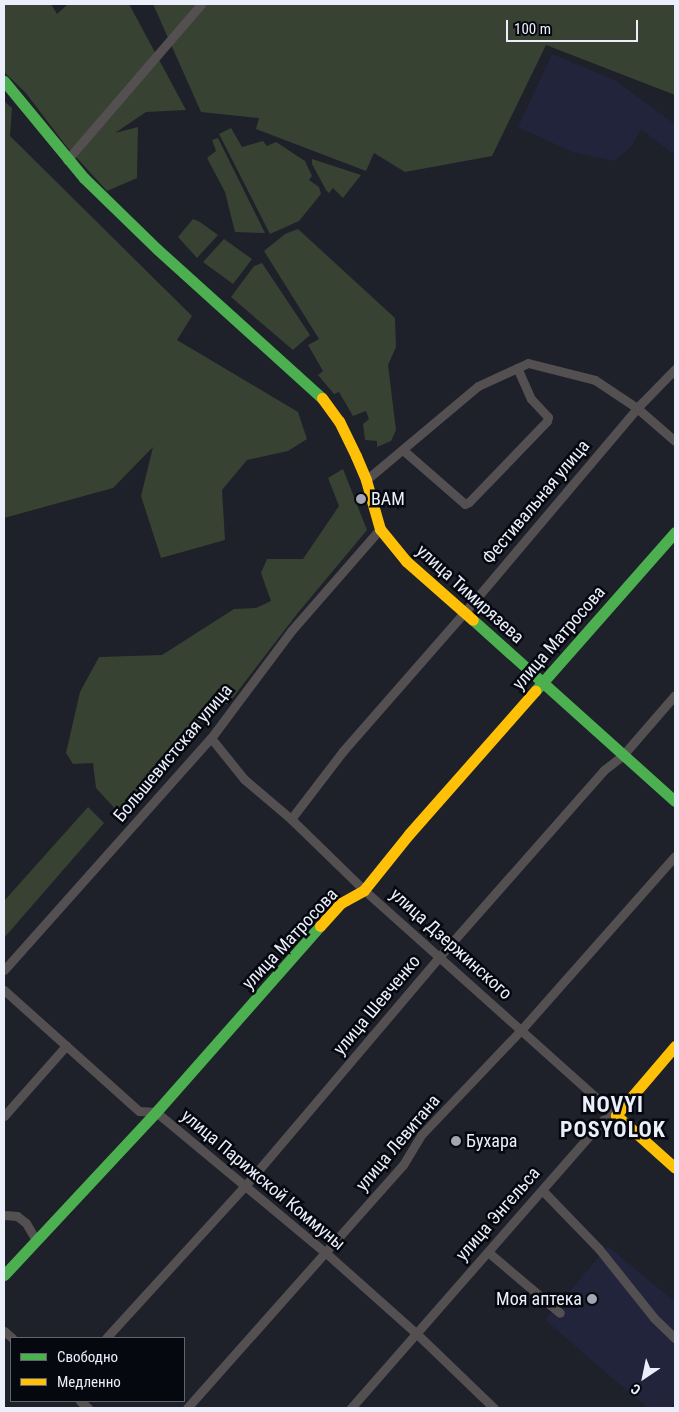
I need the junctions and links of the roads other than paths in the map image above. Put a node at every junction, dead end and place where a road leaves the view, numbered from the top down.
1 (200, 4) edge
2 (4, 81) edge
3 (66, 160) junction
4 (517, 368) junction
5 (675, 369) edge
6 (637, 408) junction
7 (675, 441) edge
8 (403, 450) junction
9 (366, 480) junction
10 (380, 529) junction
11 (675, 532) edge
12 (464, 613) junction
13 (542, 683) junction
14 (675, 695) edge
15 (211, 738) junction
16 (623, 755) junction
17 (675, 801) edge
18 (291, 820) junction
19 (675, 856) edge
20 (364, 890) junction
21 (440, 956) junction
22 (4, 970) edge
23 (4, 990) edge
24 (521, 1030) junction
25 (66, 1046) junction
26 (675, 1046) edge
27 (156, 1112) junction
28 (616, 1115) junction
29 (4, 1116) edge
30 (675, 1168) edge
31 (245, 1186) junction
32 (542, 1190) junction
33 (4, 1215) edge
34 (36, 1240) junction
35 (488, 1252) junction
36 (326, 1253) junction
37 (4, 1275) edge
38 (560, 1313) dead end
39 (417, 1334) junction
40 (107, 1337) edge
41 (675, 1338) edge
42 (187, 1408) edge
43 (351, 1408) edge
44 (494, 1408) edge

1 - 3 street
2 - 3 street
3 - 9 street
4 - 6 street
4 - 8 street
4 - 8 street
5 - 6 street, Фестивальная улица
6 - 7 street
6 - 12 street, Фестивальная улица
8 - 9 street
9 - 10 street
10 - 12 street, улица Тимирязева
10 - 15 street, Большевистская улица
11 - 13 street, улица Матросова
12 - 13 street, улица Тимирязева
12 - 18 street, Фестивальная улица
13 - 16 street, улица Тимирязева
13 - 20 street, улица Матросова
14 - 16 street, улица Шевченко
15 - 18 street, улица Дзержинского
15 - 22 street, Большевистская улица
16 - 17 street, улица Тимирязева
16 - 21 street, улица Шевченко
18 - 20 street, улица Дзержинского
19 - 24 street, улица Левитана
20 - 21 street, улица Дзержинского
20 - 27 street, улица Матросова
21 - 24 street, улица Дзержинского
21 - 31 street, улица Шевченко
23 - 25 street, улица Парижской Коммуны
24 - 28 street, улица Дзержинского
24 - 36 street, улица Левитана
25 - 27 street, улица Парижской Коммуны
25 - 29 street
26 - 28 street, улица Энгельса
27 - 31 street, улица Парижской Коммуны
27 - 34 street, улица Матросова
28 - 30 street, улица Дзержинского
28 - 32 street, улица Энгельса
31 - 36 street, улица Парижской Коммуны
31 - 40 street, улица Шевченко
32 - 35 street, улица Энгельса
32 - 41 street
33 - 34 street
34 - 37 street, улица Матросова
35 - 38 street
35 - 39 street, улица Энгельса
36 - 39 street, улица Парижской Коммуны
36 - 42 street, улица Левитана
39 - 43 street, улица Энгельса
39 - 44 street, улица Парижской Коммуны

